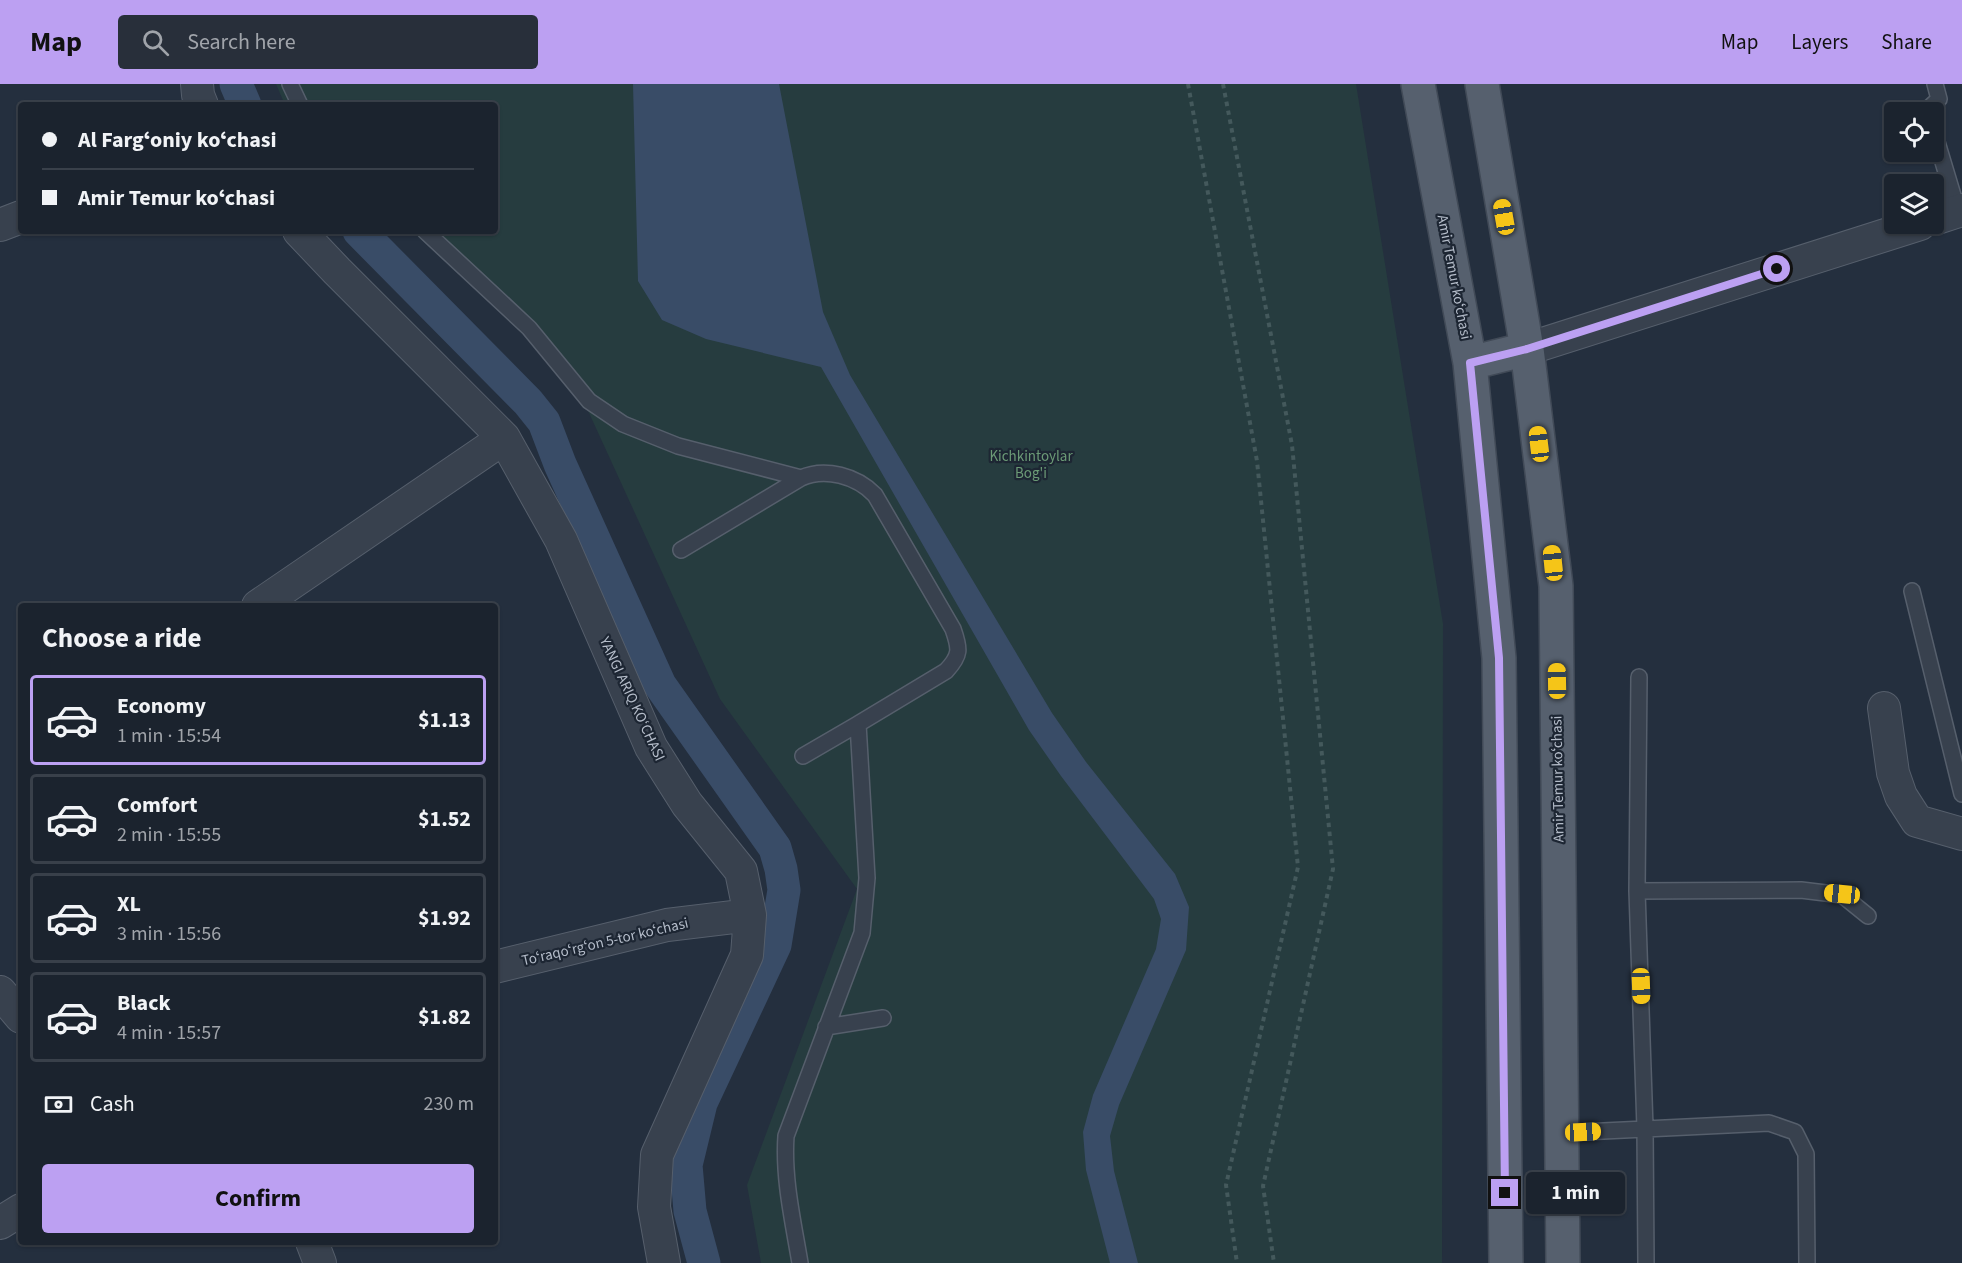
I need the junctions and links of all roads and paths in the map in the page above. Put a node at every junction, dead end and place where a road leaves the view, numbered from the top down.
1 (290, 84) edge
2 (1188, 84) edge
3 (1223, 84) edge
4 (1418, 84) edge
5 (1482, 84) edge
6 (1935, 84) edge
7 (299, 102) edge
8 (1936, 102) edge
9 (1940, 162) edge
10 (1951, 214) edge
11 (18, 218) edge
12 (0, 225) edge
13 (302, 234) edge
14 (427, 234) edge
15 (1889, 234) edge
16 (1527, 349) junction
17 (1470, 363) junction
18 (504, 438) junction
19 (801, 478) junction
20 (681, 550) dead end
21 (1912, 591) dead end
22 (262, 603) edge
23 (1639, 677) dead end
24 (1884, 708) dead end
25 (858, 724) junction
26 (803, 756) dead end
27 (1962, 794) edge
28 (1962, 834) edge
29 (1637, 891) junction
30 (750, 915) junction
31 (1868, 916) dead end
32 (498, 966) edge
33 (0, 992) edge
34 (18, 1013) edge
35 (884, 1018) dead end
36 (826, 1027) junction
37 (1645, 1128) junction
38 (1562, 1133) junction
39 (18, 1212) edge
40 (0, 1223) edge
41 (313, 1245) edge
42 (320, 1263) edge
43 (664, 1263) edge
44 (800, 1263) edge
45 (1237, 1263) edge
46 (1274, 1263) edge
47 (1506, 1263) edge
48 (1563, 1263) edge
49 (1646, 1263) edge
50 (1807, 1263) edge

1 - 7 lane
2 - 45 path
3 - 46 path
4 - 17 main road, Amir Temur koʻchasi
5 - 16 main road, Amir Temur koʻchasi
6 - 8 lane
9 - 10 lane
11 - 12 street
13 - 18 street, YANGI ARIQ KO‘CHASI
14 - 19 lane
15 - 16 street
16 - 17 main road
16 - 38 main road, Amir Temur koʻchasi
17 - 47 main road, Amir Temur koʻchasi
18 - 22 street
18 - 30 street, YANGI ARIQ KO‘CHASI
19 - 20 lane
19 - 25 lane
21 - 27 lane
23 - 29 lane
24 - 28 street
25 - 26 lane
25 - 36 lane
29 - 31 lane
29 - 37 lane
30 - 32 street, Toʻraqoʻrgʻon 5-tor koʻchasi
30 - 43 street, YANGI ARIQ KO‘CHASI
33 - 34 street
35 - 36 lane
36 - 44 lane
37 - 38 lane
37 - 49 lane
37 - 50 lane
38 - 48 main road, Amir Temur koʻchasi
39 - 40 street
41 - 42 street

